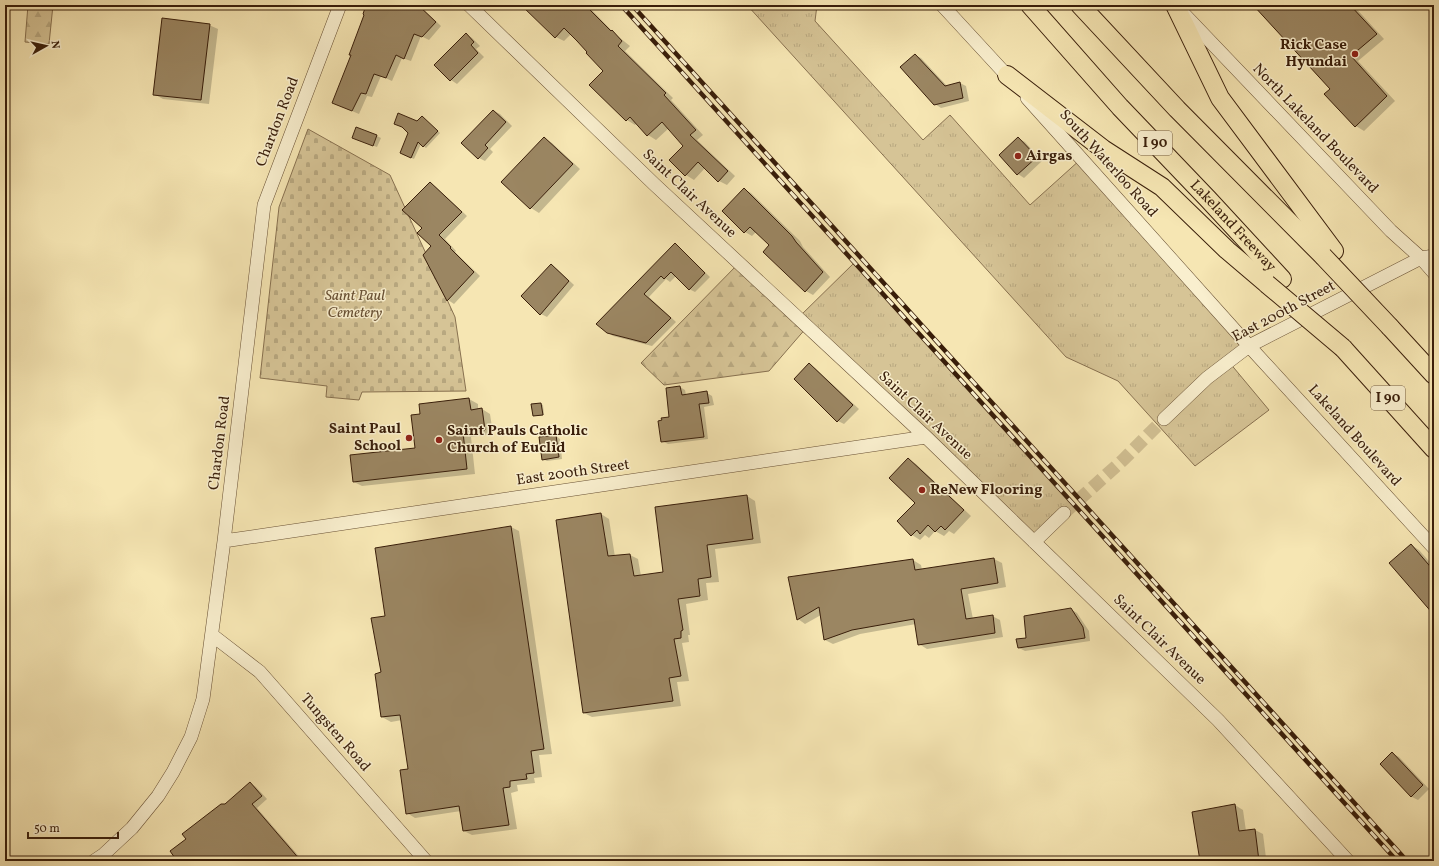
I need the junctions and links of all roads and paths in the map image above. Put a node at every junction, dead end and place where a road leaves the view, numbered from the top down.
1 (340, 5) edge
2 (469, 5) edge
3 (942, 5) edge
4 (1030, 5) edge
5 (1080, 5) edge
6 (1175, 5) edge
7 (1007, 75) junction
8 (1328, 254) junction
9 (1428, 257) edge
10 (1434, 273) edge
11 (1274, 281) junction
12 (1249, 346) junction
13 (1434, 375) edge
14 (1164, 419) tunnel mouth
15 (926, 438) junction
16 (1434, 449) edge
17 (1064, 513) tunnel mouth
18 (224, 541) junction
19 (1034, 542) junction
20 (1434, 548) edge
21 (212, 636) junction
22 (94, 861) edge
23 (426, 861) edge
24 (1348, 861) edge

1 - 18 street, Chardon Road
2 - 15 street, Saint Clair Avenue
3 - 7 street, South Waterloo Road
4 - 11 highway, Lakeland Freeway / I 90
5 - 8 highway, I 90
6 - 8 highway
6 - 9 street, North Lakeland Boulevard
7 - 11 highway
7 - 12 street, South Waterloo Road
8 - 13 highway, bridge
9 - 10 street, North Lakeland Boulevard
9 - 12 street, East 200th Street
11 - 16 highway, Lakeland Freeway / I 90, bridge
12 - 14 street, East 200th Street
12 - 20 street, Lakeland Boulevard
15 - 18 street, East 200th Street
15 - 19 street, Saint Clair Avenue
17 - 19 street
18 - 21 street, Chardon Road
19 - 24 street, Saint Clair Avenue
21 - 22 street, Chardon Road
21 - 23 street, Tungsten Road

